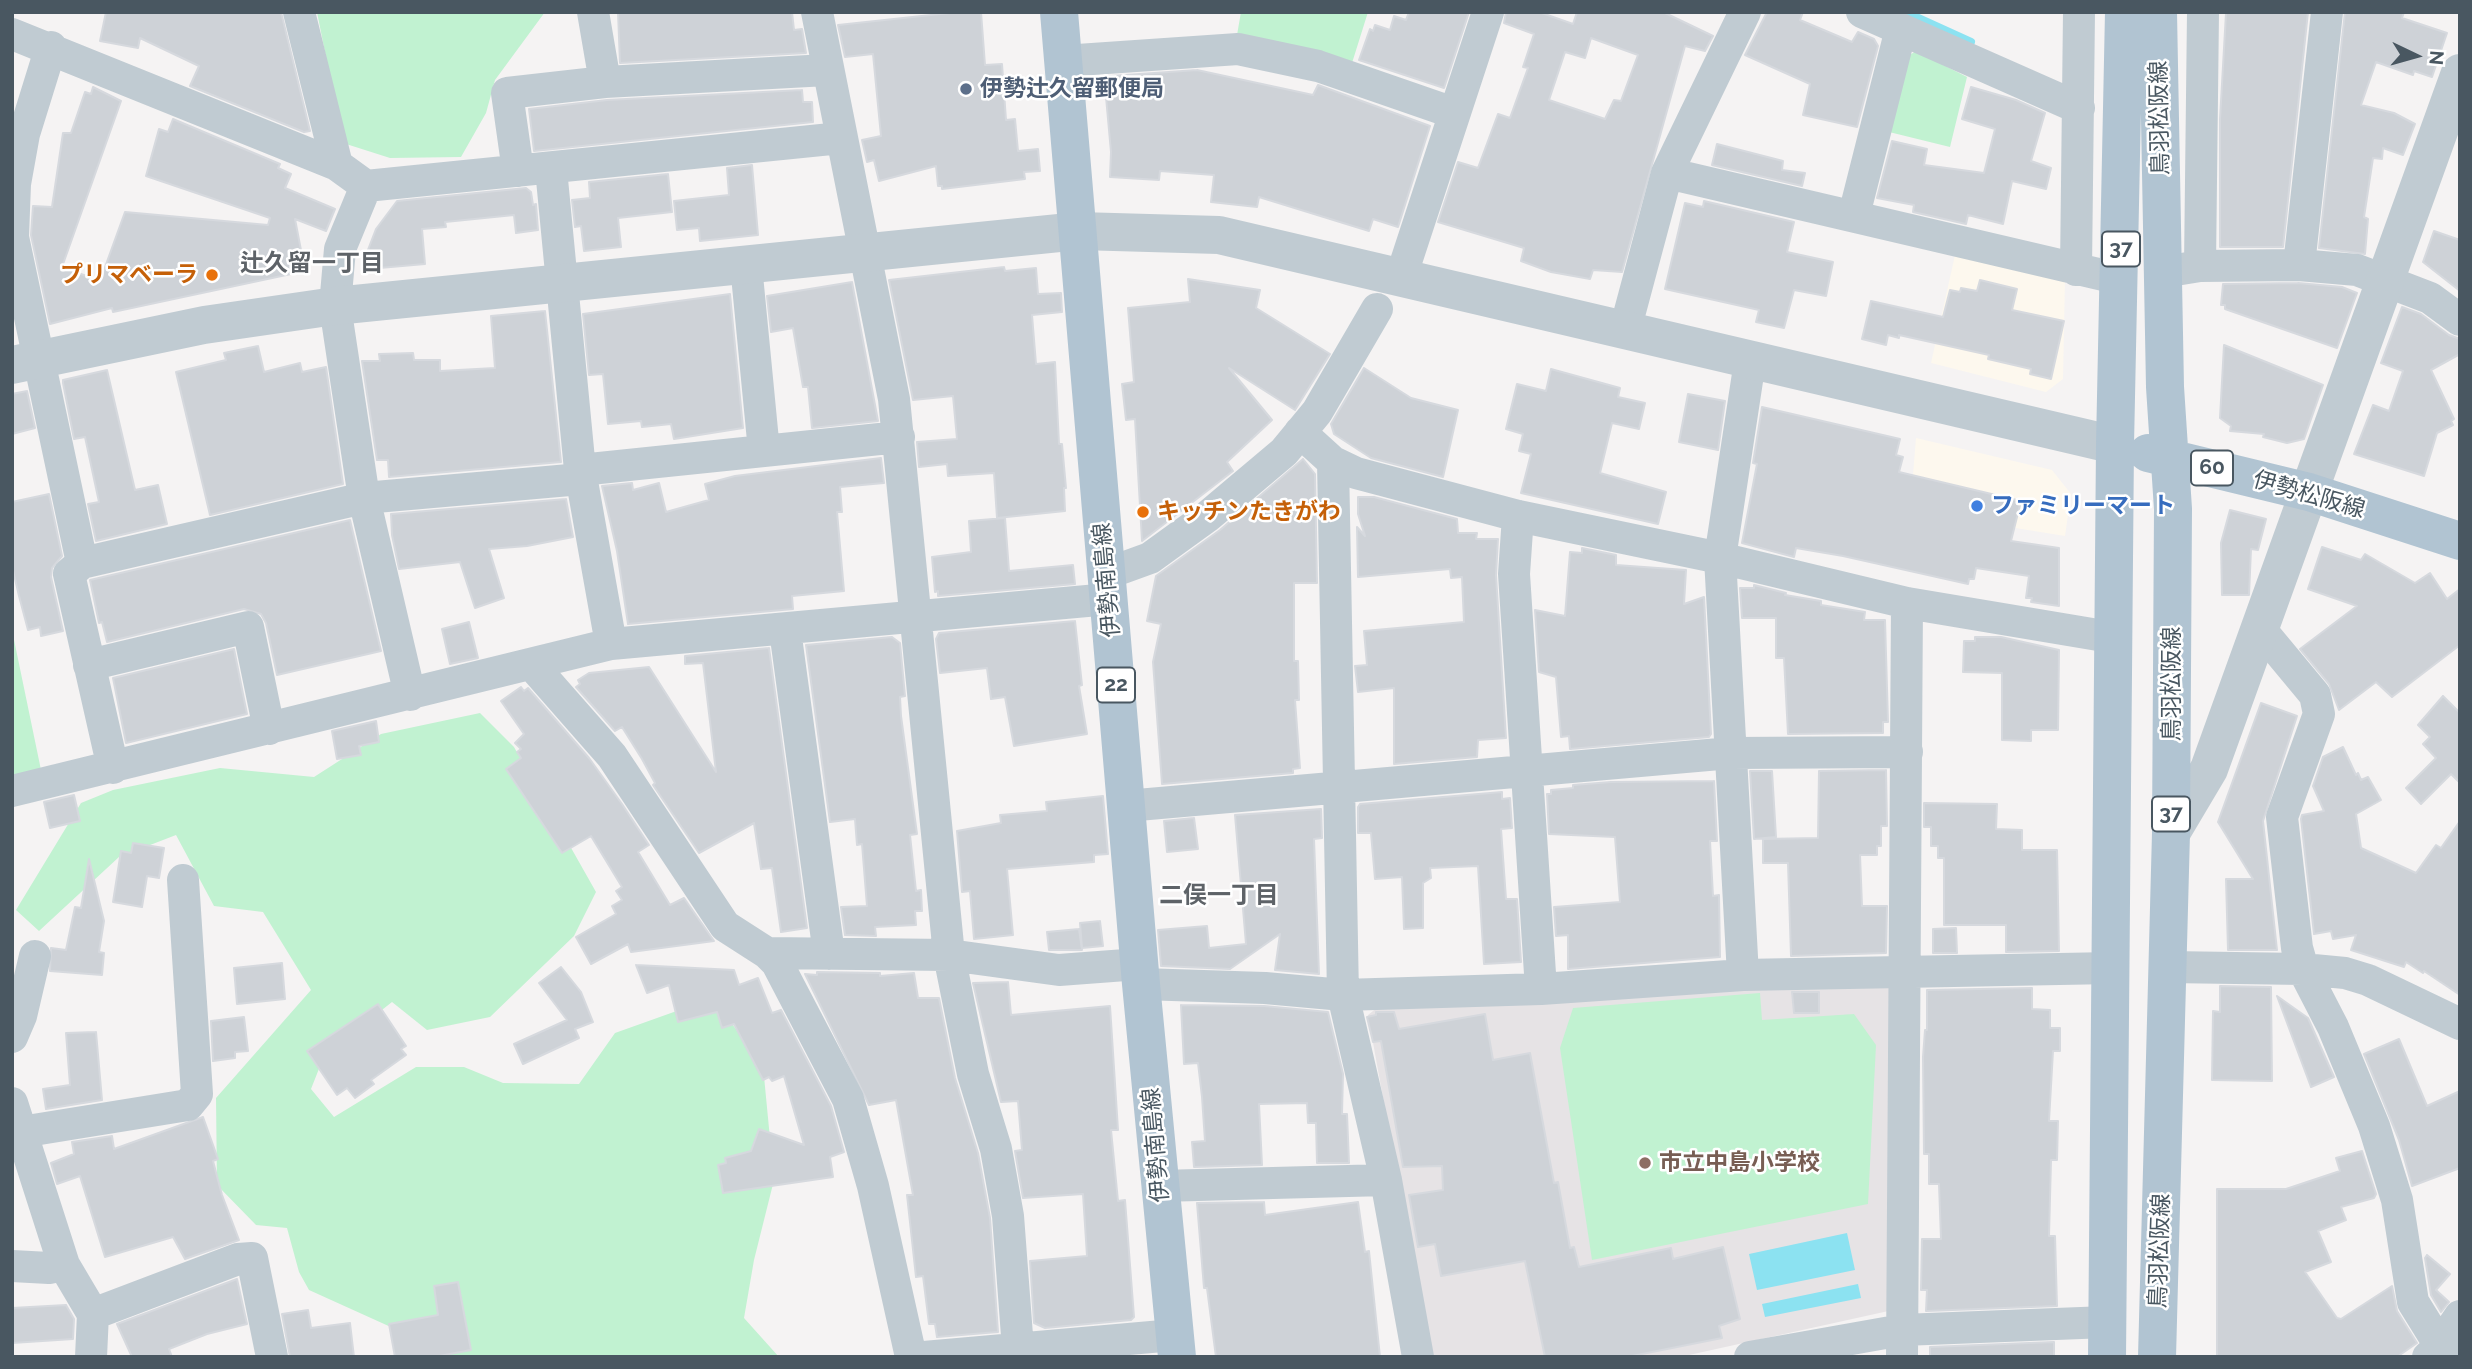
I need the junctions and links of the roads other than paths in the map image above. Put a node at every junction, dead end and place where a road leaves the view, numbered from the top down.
1 (299, 12) edge
2 (593, 12) edge
3 (817, 12) edge
4 (1059, 12) edge
5 (1488, 12) edge
6 (1745, 12) edge
7 (1862, 12) edge
8 (2080, 12) edge
9 (2124, 12) edge
10 (2158, 12) edge
11 (2203, 12) edge
12 (2327, 12) edge
13 (1900, 29) junction
14 (12, 34) edge
15 (51, 47) junction
16 (1063, 61) junction
17 (827, 70) junction
18 (2460, 73) edge
19 (605, 82) junction
20 (2079, 108) junction
21 (1454, 113) junction
22 (841, 138) junction
23 (337, 165) junction
24 (551, 169) junction
25 (518, 171) junction
26 (1667, 173) junction
27 (14, 176) edge
28 (366, 186) junction
29 (1853, 215) junction
30 (1079, 231) junction
31 (865, 253) junction
32 (746, 265) junction
33 (2299, 265) junction
34 (2200, 266) junction
35 (2076, 270) junction
36 (2163, 272) junction
37 (1401, 277) junction
38 (2120, 279) junction
39 (2385, 281) junction
40 (561, 284) junction
41 (335, 306) junction
42 (1377, 309) dead end
43 (2460, 320) edge
44 (1625, 330) junction
45 (1750, 361) junction
46 (26, 362) edge
47 (1300, 432) junction
48 (899, 437) junction
49 (2115, 445) junction
50 (764, 451) junction
51 (2170, 458) junction
52 (1333, 463) junction
53 (581, 475) junction
54 (2309, 492) junction
55 (364, 498) junction
56 (1518, 516) junction
57 (2460, 541) edge
58 (1720, 558) junction
59 (82, 563) junction
60 (1107, 586) junction
61 (1907, 603) junction
62 (915, 617) junction
63 (785, 630) junction
64 (2261, 630) junction
65 (2116, 638) junction
66 (611, 645) junction
67 (89, 665) junction
68 (533, 666) junction
69 (410, 695) junction
70 (269, 729) junction
71 (1907, 752) junction
72 (1731, 754) junction
73 (113, 768) junction
74 (1526, 771) junction
75 (1340, 787) junction
76 (12, 791) edge
77 (1126, 806) junction
78 (2171, 833) junction
79 (183, 880) dead end
80 (767, 953) junction
81 (829, 954) junction
82 (949, 955) junction
83 (35, 956) dead end
84 (2168, 967) junction
85 (2112, 968) junction
86 (2303, 969) junction
87 (1906, 971) junction
88 (1140, 974) junction
89 (1743, 975) junction
90 (1541, 989) junction
91 (1343, 995) junction
92 (2460, 1024) edge
93 (12, 1038) edge
94 (17, 1118) edge
95 (1386, 1180) junction
96 (1160, 1186) junction
97 (64, 1265) junction
98 (12, 1266) edge
99 (93, 1314) junction
100 (2460, 1317) edge
101 (2107, 1339) edge
102 (1902, 1344) edge
103 (1176, 1346) edge
104 (1018, 1349) junction
105 (2438, 1353) edge
106 (91, 1357) edge
107 (272, 1357) edge
108 (911, 1357) edge
109 (924, 1357) edge
110 (1418, 1357) edge
111 (1750, 1357) edge
112 (2157, 1357) edge

1 - 23 street
2 - 19 street
3 - 17 street
4 - 16 main road, 伊勢南島線 / 22
5 - 21 street
6 - 26 street
7 - 13 street
8 - 20 street
9 - 38 main road, 鳥羽松阪線 / 37
10 - 36 main road, 鳥羽松阪線 / 37
11 - 34 street
12 - 33 street
13 - 20 street
13 - 29 street
14 - 15 street
15 - 23 street
15 - 27 street
16 - 21 street
16 - 30 main road, 伊勢南島線 / 22
17 - 19 street
17 - 22 street
18 - 39 street
19 - 25 street
20 - 35 street
21 - 37 street
22 - 24 street
22 - 31 street
23 - 28 street
24 - 25 street
24 - 40 street
25 - 28 street
26 - 29 street
26 - 44 street
27 - 46 street
28 - 41 street
29 - 35 street
30 - 31 street
30 - 37 street
30 - 60 main road, 伊勢南島線 / 22
31 - 32 street
31 - 48 street
32 - 40 street
32 - 50 street
33 - 34 street
33 - 39 street
34 - 36 street
35 - 38 street
36 - 51 main road, 鳥羽松阪線 / 37
37 - 44 street
38 - 49 main road, 鳥羽松阪線 / 37
39 - 43 street
39 - 54 street
40 - 41 street
40 - 53 street
41 - 46 street
41 - 55 street
42 - 47 street
44 - 45 street
45 - 49 street
45 - 58 street
46 - 59 street
47 - 52 street
47 - 60 street
48 - 50 street
48 - 62 street
49 - 51 main road, 伊勢松阪線 / 60
49 - 65 main road, 鳥羽松阪線 / 37
50 - 53 street
51 - 54 main road, 伊勢松阪線 / 60
51 - 78 main road, 鳥羽松阪線 / 37
52 - 56 street
52 - 75 street
53 - 55 street
53 - 66 street
54 - 57 main road, 伊勢松阪線 / 60
54 - 64 street
55 - 59 street
55 - 69 street
56 - 58 street
56 - 74 street
58 - 61 street
58 - 72 street
59 - 67 street
60 - 62 street
60 - 77 main road, 伊勢南島線 / 22
61 - 65 street
61 - 71 street
62 - 63 street
62 - 82 street
63 - 66 street
63 - 81 street
64 - 78 street
64 - 86 street
65 - 85 main road, 鳥羽松阪線 / 37
66 - 68 street
67 - 70 street
67 - 73 street
68 - 69 street
68 - 80 street
69 - 70 street
70 - 73 street
71 - 72 street
71 - 87 street
72 - 74 street
72 - 89 street
73 - 76 street
74 - 75 street
74 - 90 street
75 - 77 street
75 - 91 street
77 - 88 main road, 伊勢南島線 / 22
78 - 84 main road, 鳥羽松阪線 / 37
79 - 94 street
80 - 81 street
80 - 108 street
81 - 82 street
82 - 88 street
82 - 104 street
83 - 93 street
84 - 86 street
84 - 112 main road, 鳥羽松阪線 / 37
85 - 87 street
85 - 101 main road, 鳥羽松阪線 / 37
86 - 92 street
86 - 105 street
87 - 89 street
87 - 102 street
88 - 91 street
88 - 96 main road, 伊勢南島線 / 22
89 - 90 street
90 - 91 street
91 - 95 street
94 - 97 street
95 - 96 street
95 - 110 street
96 - 103 main road, 伊勢南島線 / 22
97 - 98 street
97 - 99 street
99 - 106 street
99 - 107 street
100 - 105 street
101 - 102 street
102 - 111 street
103 - 104 street
104 - 109 street

